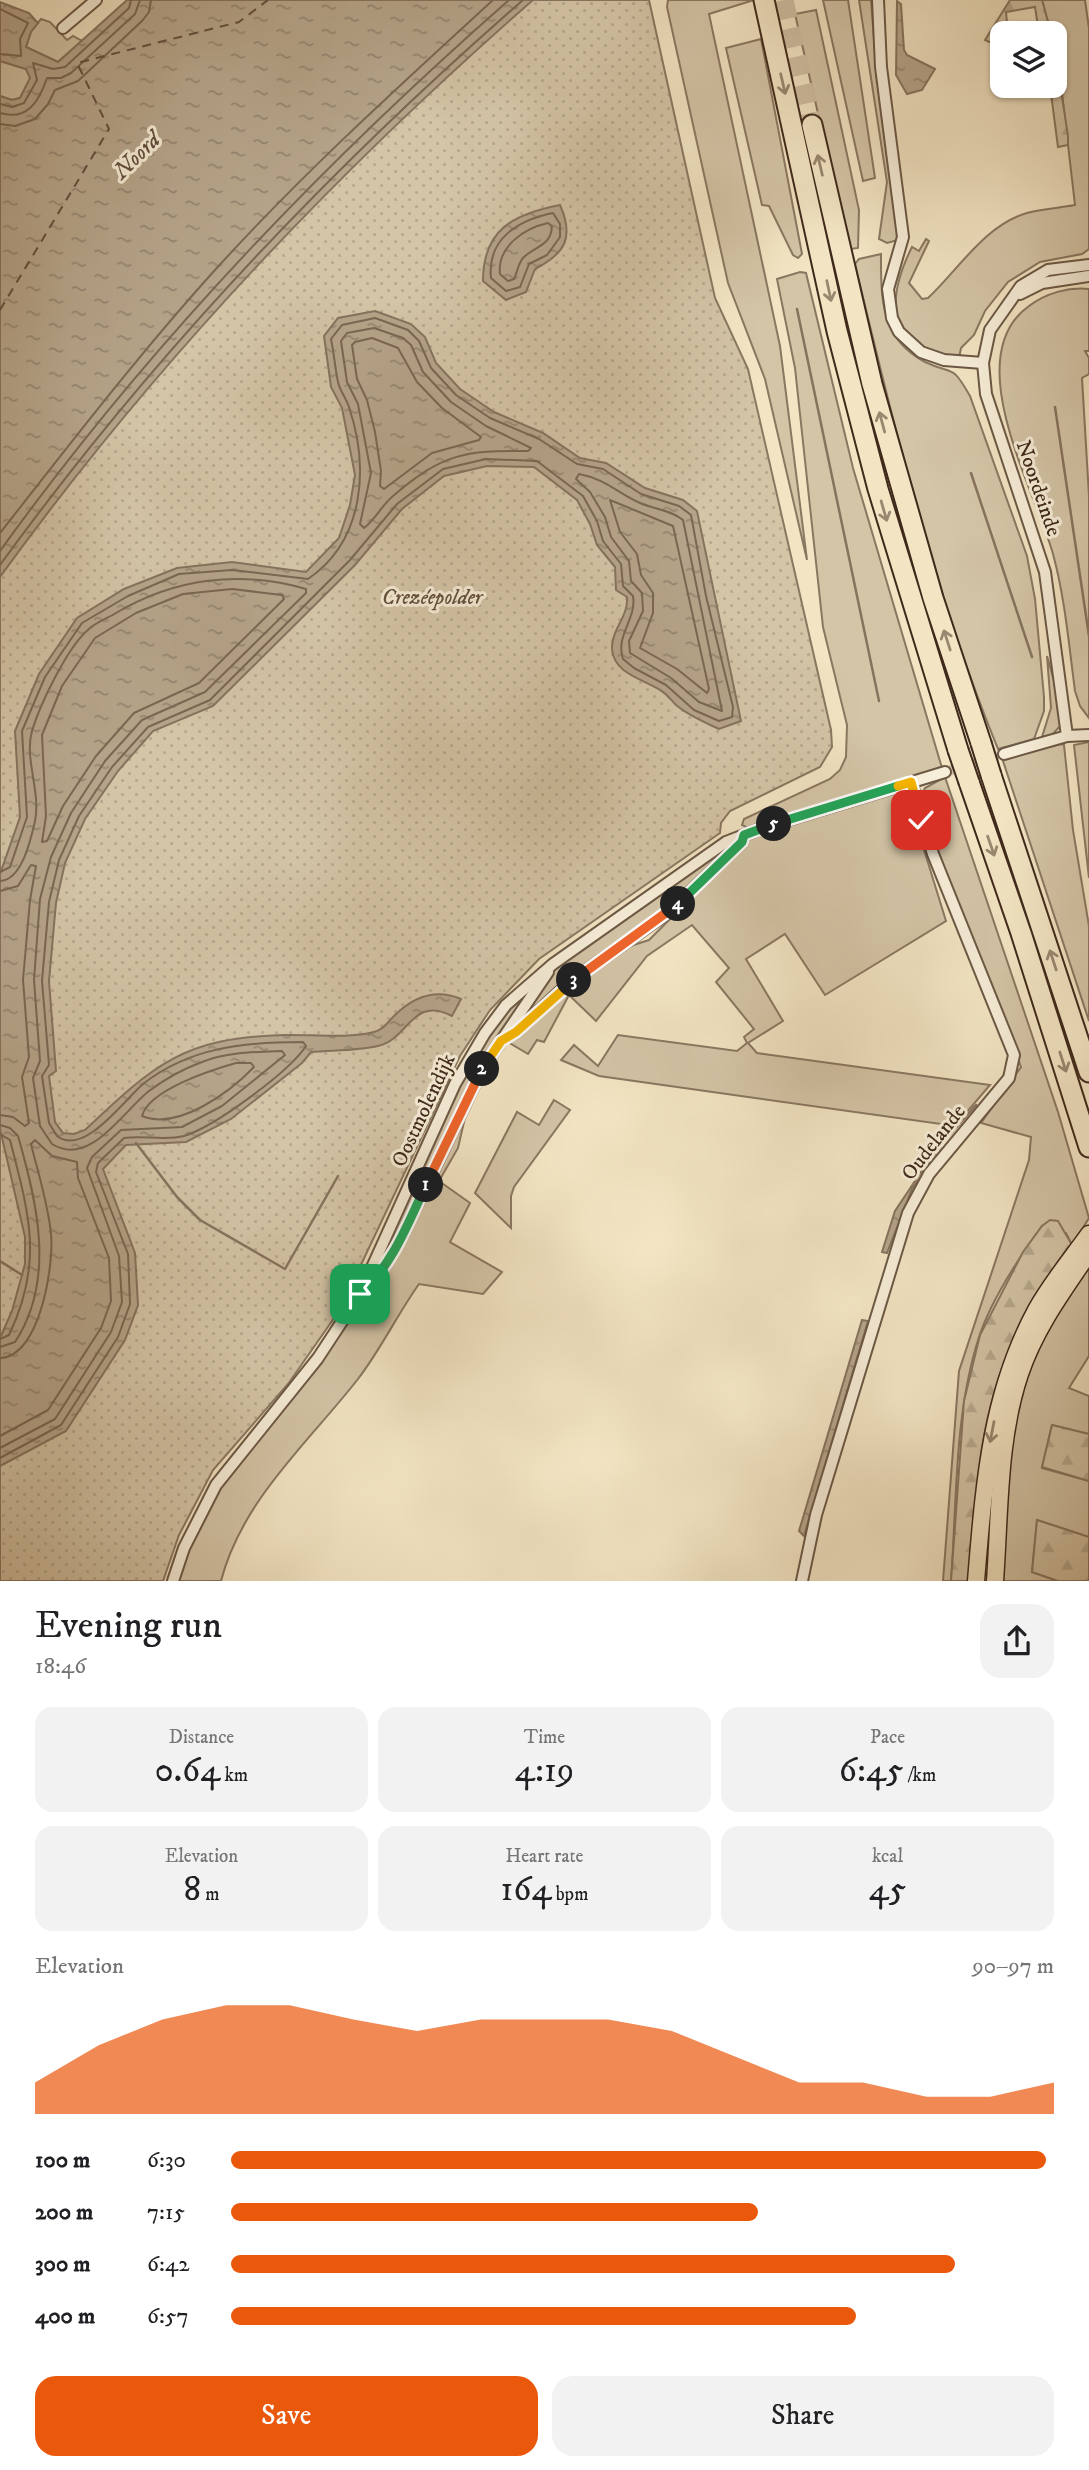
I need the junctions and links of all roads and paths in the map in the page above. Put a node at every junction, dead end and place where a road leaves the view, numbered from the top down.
1 (96, 0) edge
2 (764, 0) edge
3 (878, 0) edge
4 (63, 28) dead end
5 (811, 125) tunnel mouth
6 (1089, 265) edge
7 (1089, 276) edge
8 (1009, 302) junction
9 (983, 363) junction
10 (1089, 735) edge
11 (1067, 736) junction
12 (1004, 754) tunnel mouth
13 (945, 772) tunnel mouth
14 (911, 782) junction
15 (744, 835) junction
16 (554, 964) junction
17 (501, 1041) junction
18 (1089, 1072) edge
19 (1089, 1147) edge
20 (1089, 1234) edge
21 (1089, 1253) edge
22 (1072, 1267) junction
23 (360, 1294) junction
24 (173, 1581) edge
25 (802, 1581) edge
26 (976, 1581) edge
27 (995, 1581) edge

1 - 4 street
2 -> 19 highway, bridge
3 - 9 street
18 -> 5 highway, bridge
6 - 8 street, Noordeinde
7 - 8 street, Noordeinde
8 - 9 street, Noordeinde
9 - 11 street, Noordeinde
10 - 11 street
11 - 12 street
13 - 14 street, Oostmolendijk
14 - 15 street, Oostmolendijk
14 - 25 street, Oudelande
15 - 16 street, Oostmolendijk
15 - 17 street, Oostmolendijk
16 - 17 street, Oostmolendijk
16 - 23 street, Oostmolendijk
17 - 23 street, Oostmolendijk
20 - 22 main road
21 - 22 main road
22 -> 26 main road
22 - 27 main road
23 - 24 street, Oostmolendijk

